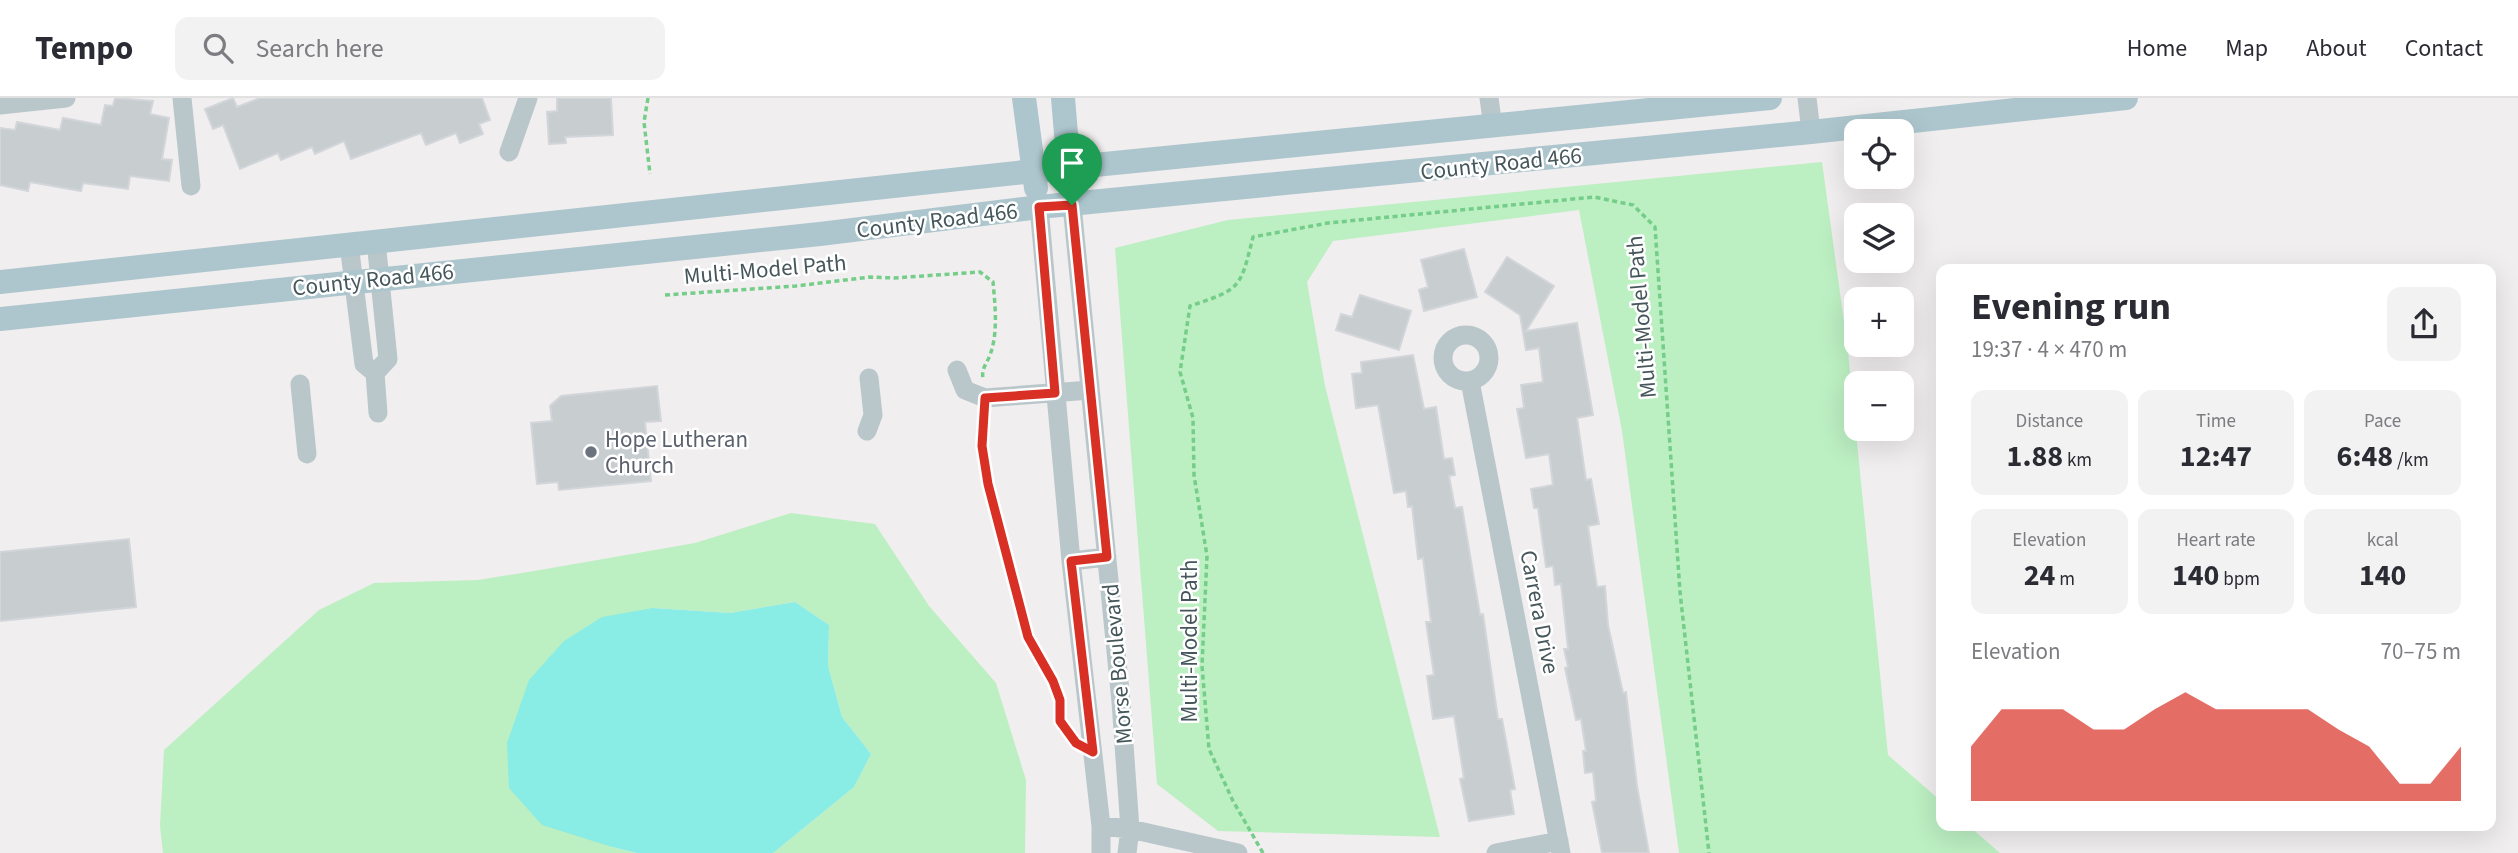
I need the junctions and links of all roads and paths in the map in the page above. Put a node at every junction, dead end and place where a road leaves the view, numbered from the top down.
1 (66, 98) edge
2 (182, 98) edge
3 (528, 98) edge
4 (648, 98) edge
5 (1024, 98) edge
6 (1063, 98) edge
7 (1489, 98) edge
8 (1770, 98) edge
9 (1807, 98) edge
10 (2126, 98) edge
11 (0, 105) edge
12 (1493, 127) junction
13 (1811, 132) junction
14 (509, 152) dead end
15 (1069, 169) junction
16 (1034, 172) junction
17 (650, 174) dead end
18 (191, 186) dead end
19 (1072, 205) junction
20 (1039, 207) junction
21 (376, 241) junction
22 (349, 244) junction
23 (380, 278) junction
24 (353, 281) junction
25 (0, 282) edge
26 (666, 295) dead end
27 (0, 319) edge
28 (957, 370) dead end
29 (375, 373) junction
30 (869, 378) dead end
31 (1470, 381) dead end
32 (300, 384) dead end
33 (1090, 390) junction
34 (1055, 393) junction
35 (985, 398) junction
36 (378, 413) dead end
37 (867, 431) dead end
38 (307, 454) dead end
39 (1107, 557) junction
40 (1071, 561) junction
41 (1093, 752) junction
42 (1101, 826) junction
43 (1130, 829) junction
44 (1560, 847) edge
45 (1221, 852) edge
46 (1101, 853) edge
47 (1127, 853) edge
48 (1263, 853) edge
49 (1496, 853) edge
50 (1709, 853) edge

1 - 11 street
2 - 18 street
3 - 14 street
4 - 17 path
5 - 16 main road, Morse Boulevard
6 - 15 main road, Morse Boulevard
7 - 12 street
8 - 12 main road, County Road 466
9 - 13 street
10 - 13 main road, County Road 466
12 - 15 main road, County Road 466
13 - 19 main road, County Road 466
15 - 16 main road, County Road 466
15 - 19 main road, Morse Boulevard
16 - 20 main road, Morse Boulevard
16 - 21 main road, County Road 466
19 - 20 main road, County Road 466
19 - 33 street, Morse Boulevard
20 - 23 main road, County Road 466
20 - 34 street, Morse Boulevard
21 - 22 main road, County Road 466
21 - 23 street
22 - 24 street
22 - 25 main road, County Road 466
23 - 24 main road, County Road 466
23 - 29 street
24 - 27 main road, County Road 466
24 - 29 street
26 - 35 path, Multi-Model Path
28 - 35 street
29 - 36 street
30 - 37 street
31 - 44 street, Carrera Drive
32 - 38 street
33 - 34 street
33 - 39 street, Morse Boulevard
34 - 35 street
34 - 40 street, Morse Boulevard
35 - 41 path, Multi-Model Path
39 - 40 street
39 - 43 street, Morse Boulevard
40 - 41 street, Morse Boulevard
41 - 42 street, Morse Boulevard
42 - 43 street
42 - 46 street, Morse Boulevard
43 - 45 street
43 - 47 street, Morse Boulevard
44 - 49 street
48 - 50 path, Multi-Model Path

